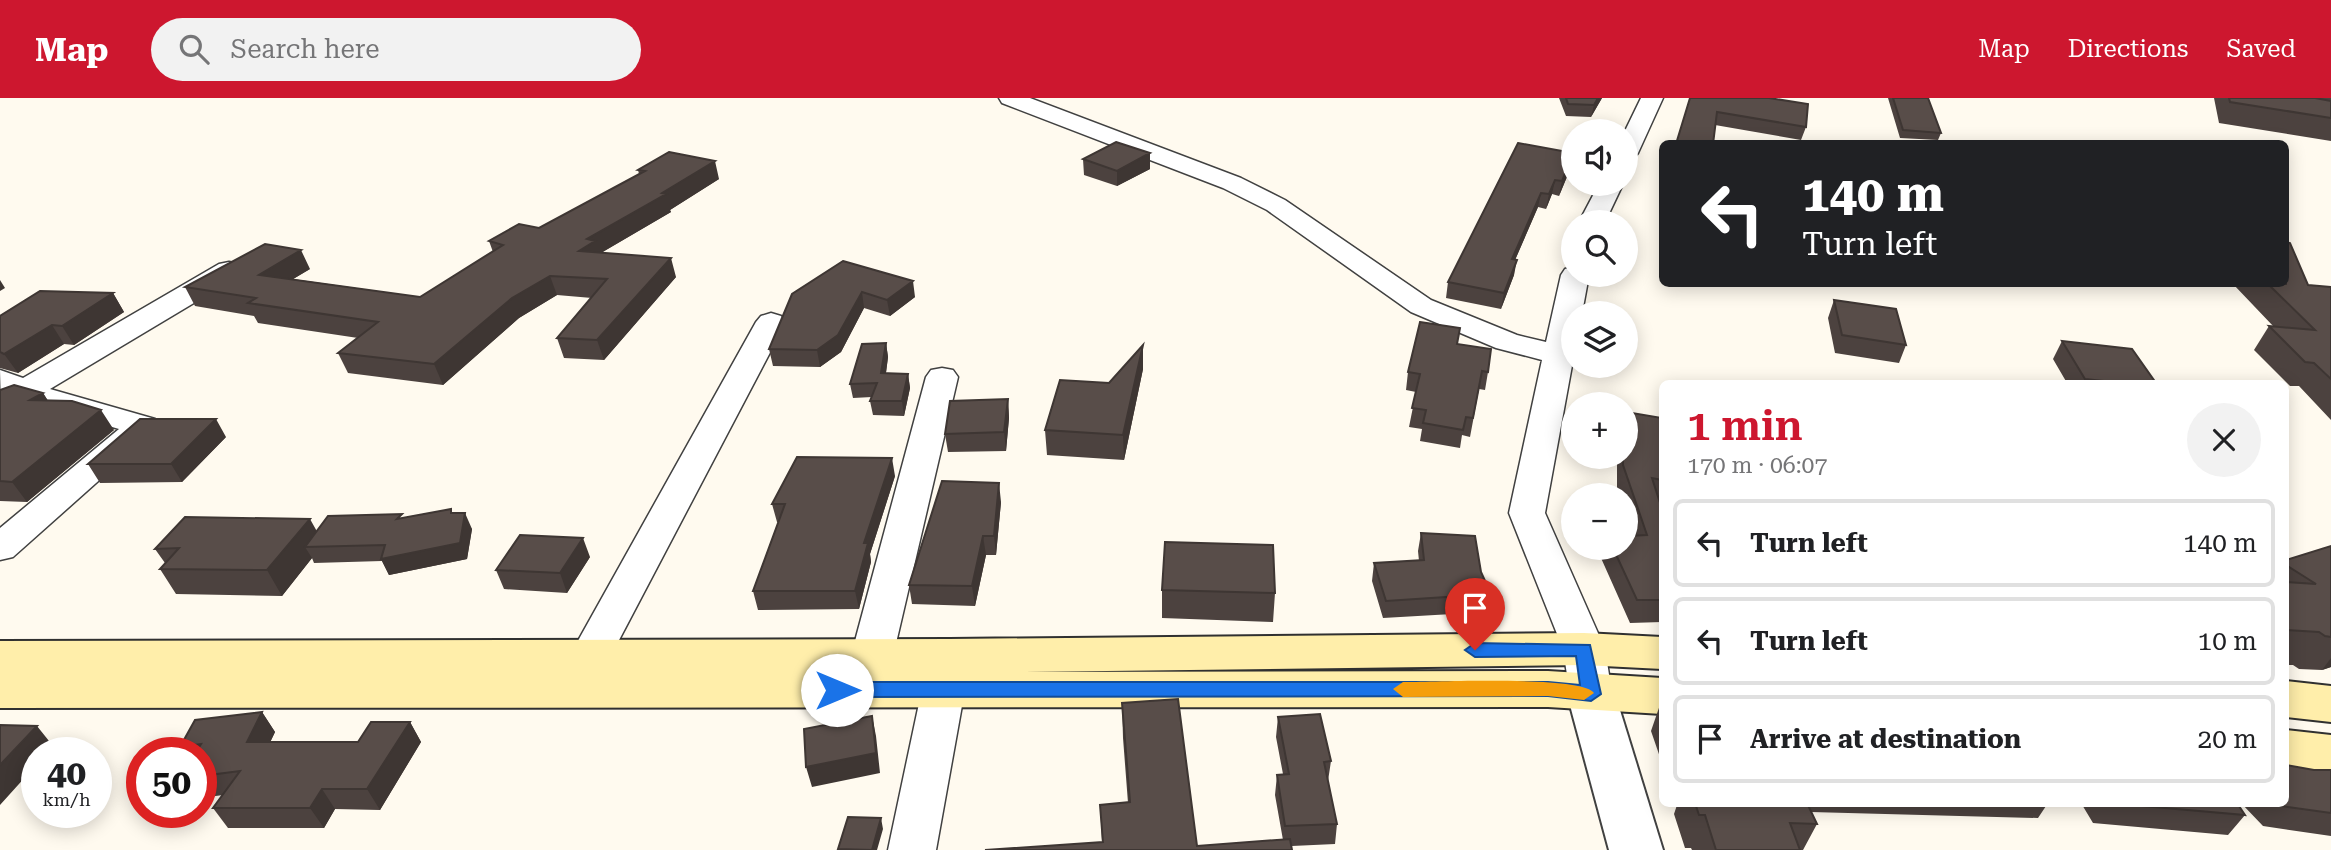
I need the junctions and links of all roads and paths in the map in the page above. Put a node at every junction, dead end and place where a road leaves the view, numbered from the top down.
1 (1010, 98) edge
2 (1652, 98) edge
3 (1638, 128) edge
4 (253, 257) edge
5 (1572, 287) edge
6 (771, 322) dead end
7 (1558, 355) junction
8 (942, 377) dead end
9 (8, 392) edge
10 (0, 548) edge
11 (1659, 654) edge
12 (872, 656) junction
13 (0, 658) edge
14 (1588, 672) junction
15 (581, 673) junction
16 (946, 673) junction
17 (0, 690) edge
18 (1659, 695) edge
19 (2289, 699) edge
20 (2331, 704) edge
21 (2289, 749) edge
22 (2331, 755) edge
23 (912, 850) edge
24 (1636, 850) edge

1 - 7 street
2 - 3 street
4 - 9 street
5 - 7 street
6 - 15 street
7 - 14 street
8 - 12 street
9 - 10 street
11 - 14 main road
12 - 15 main road
12 - 16 main road
13 - 15 main road
14 - 16 main road
14 - 18 main road
14 - 24 street
15 - 16 main road
15 - 17 main road
16 - 23 street
19 - 20 main road
21 - 22 main road

